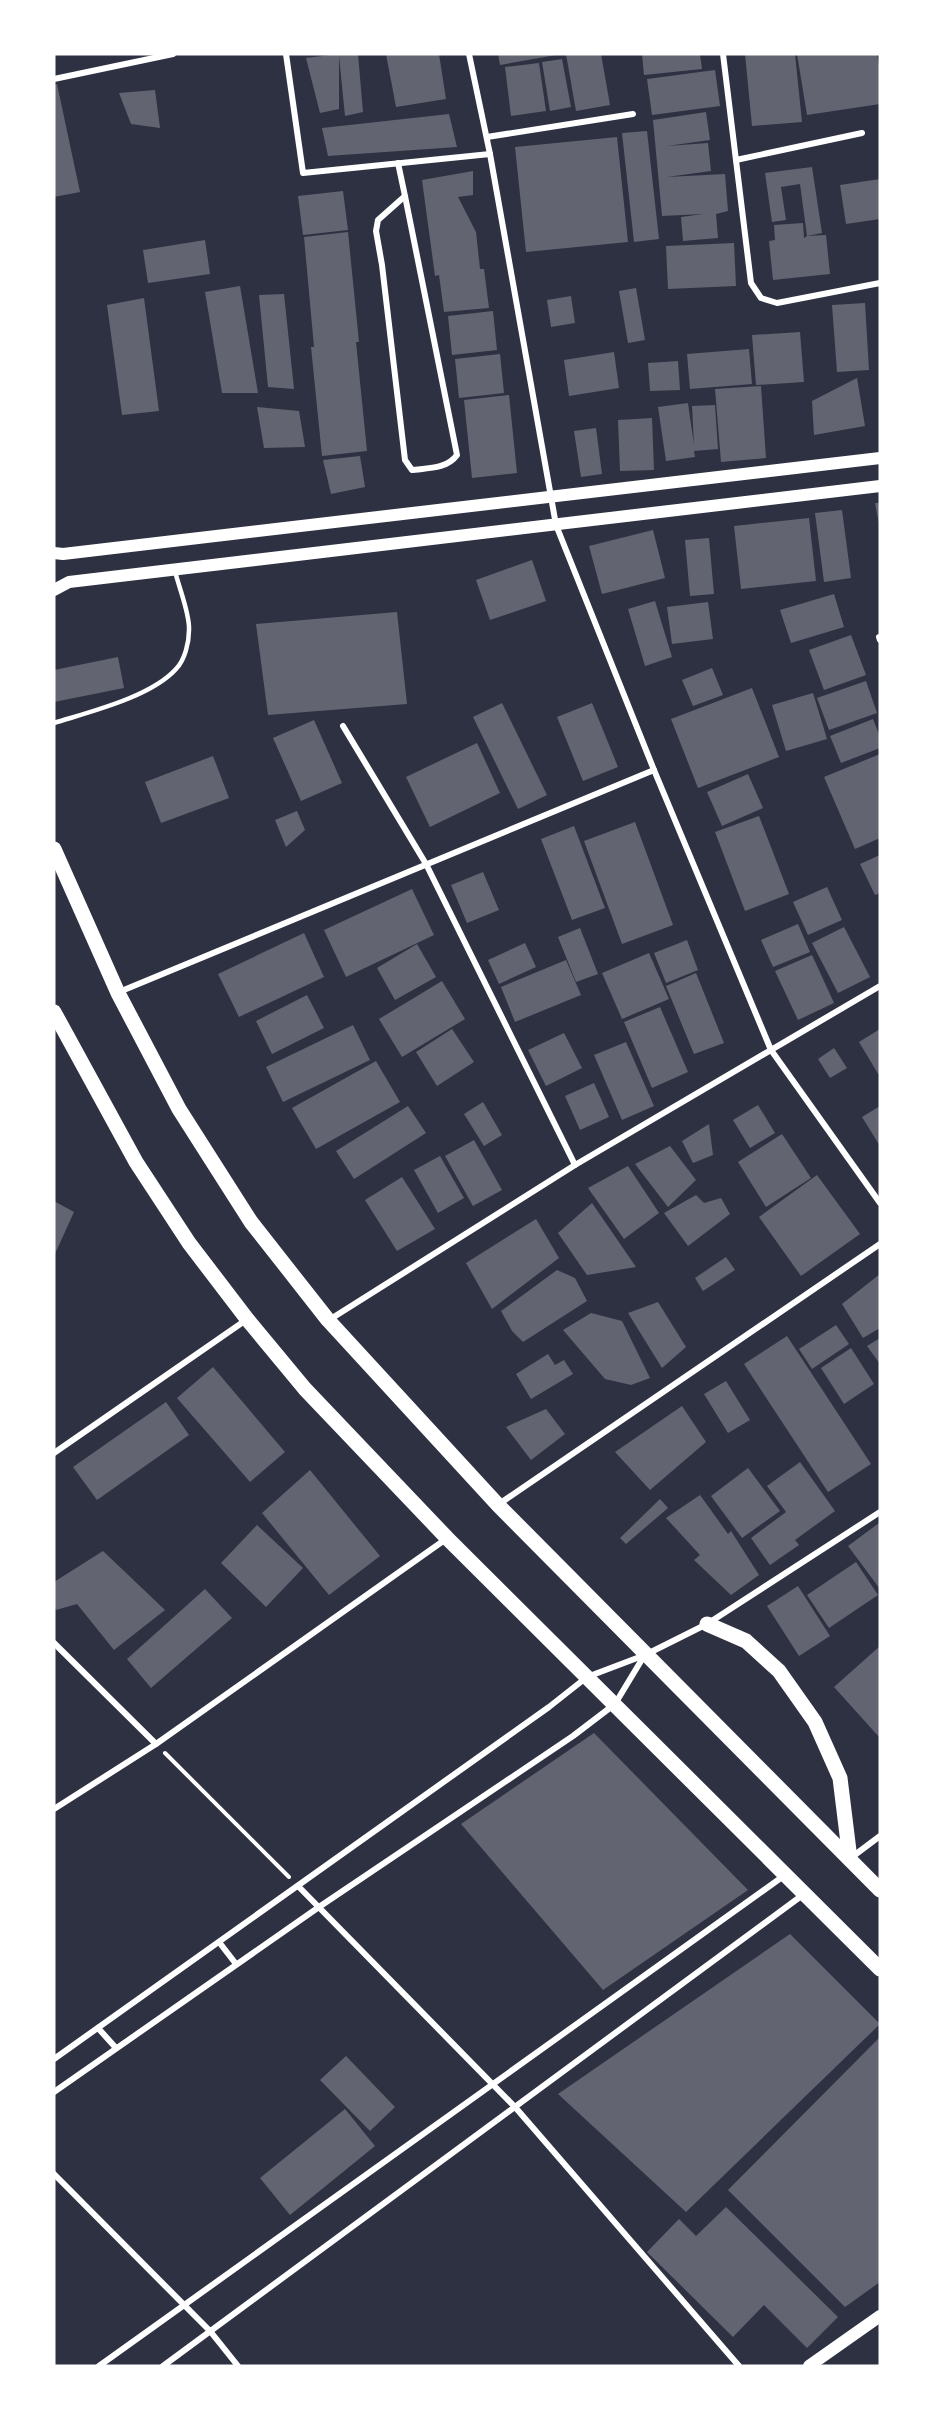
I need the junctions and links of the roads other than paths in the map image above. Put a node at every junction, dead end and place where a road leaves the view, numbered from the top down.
1 (173, 54) edge
2 (286, 54) edge
3 (469, 54) edge
4 (723, 54) edge
5 (54, 79) edge
6 (633, 114) dead end
7 (862, 133) dead end
8 (487, 138) junction
9 (490, 154) junction
10 (736, 160) junction
11 (398, 163) junction
12 (405, 196) junction
13 (880, 284) edge
14 (880, 458) edge
15 (880, 486) edge
16 (550, 497) junction
17 (556, 525) junction
18 (54, 553) edge
19 (175, 570) junction
20 (54, 590) edge
21 (54, 723) edge
22 (344, 726) dead end
23 (654, 770) junction
24 (54, 849) edge
25 (426, 864) junction
26 (880, 986) edge
27 (118, 993) junction
28 (54, 1012) edge
29 (771, 1050) junction
30 (575, 1165) junction
31 (880, 1203) edge
32 (880, 1244) edge
33 (247, 1319) junction
34 (328, 1320) junction
35 (54, 1453) edge
36 (498, 1504) junction
37 (880, 1512) edge
38 (447, 1538) junction
39 (707, 1624) junction
40 (54, 1643) edge
41 (645, 1655) junction
42 (587, 1677) junction
43 (615, 1704) junction
44 (156, 1744) junction
45 (54, 1809) edge
46 (880, 1836) edge
47 (850, 1860) junction
48 (785, 1875) junction
49 (298, 1886) junction
50 (880, 1890) edge
51 (804, 1894) junction
52 (320, 1907) junction
53 (219, 1942) junction
54 (236, 1964) junction
55 (880, 1970) edge
56 (98, 2028) junction
57 (116, 2048) junction
58 (54, 2059) edge
59 (493, 2084) junction
60 (54, 2092) edge
61 (515, 2107) junction
62 (54, 2174) edge
63 (185, 2305) junction
64 (880, 2316) edge
65 (210, 2331) junction
66 (99, 2366) edge
67 (163, 2366) edge
68 (238, 2366) edge
69 (739, 2366) edge
70 (809, 2366) edge

1 - 5 street
2 - 11 street
3 - 8 street
4 - 10 street
6 - 8 street
7 - 10 street
8 - 9 street
9 - 11 street
9 - 16 street
10 - 13 street
11 - 12 street
12 - 12 street
14 - 16 main road
15 - 17 main road
16 - 17 street
16 - 18 main road
17 - 19 main road
17 - 23 street
19 - 20 main road
19 - 21 lane
22 - 25 street
23 - 25 street
23 - 29 street
24 - 27 main road
25 - 27 street
25 - 30 street
26 - 29 street
27 - 34 main road
28 - 33 main road
29 - 30 street
29 - 31 street
30 - 34 street
32 - 36 street
33 - 35 street
33 - 38 main road
34 - 36 main road
36 - 41 main road
37 - 39 street
38 - 42 main road
38 - 44 street
39 - 41 street
39 - 47 main road
40 - 44 street
41 - 42 street
41 - 43 street
41 - 47 main road
42 - 43 main road
42 - 49 street
43 - 48 main road
43 - 52 street
44 - 45 street
46 - 47 street
47 - 50 main road
48 - 51 main road
48 - 59 street
49 - 52 street
49 - 53 street
51 - 55 main road
51 - 61 street
52 - 54 street
52 - 59 street
53 - 54 street
53 - 56 street
54 - 57 street
56 - 57 street
56 - 58 street
57 - 60 street
59 - 61 street
59 - 63 street
61 - 65 street
61 - 69 street
62 - 63 street
63 - 65 street
63 - 66 street
64 - 70 main road
65 - 67 street
65 - 68 street

